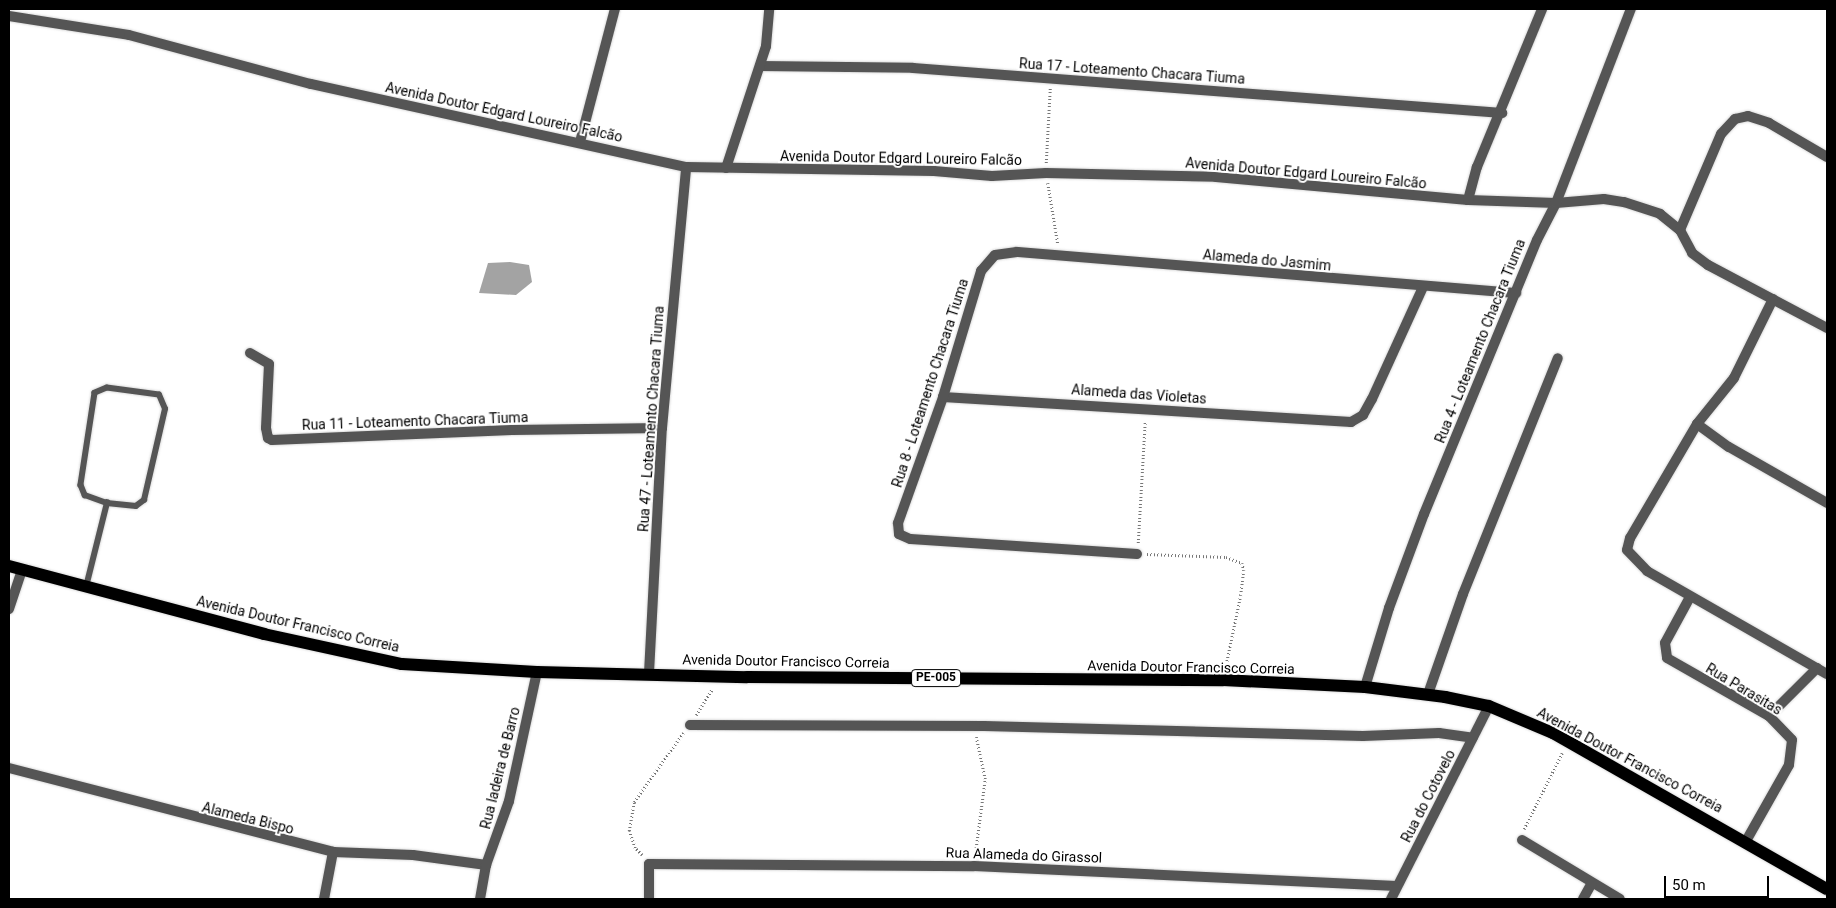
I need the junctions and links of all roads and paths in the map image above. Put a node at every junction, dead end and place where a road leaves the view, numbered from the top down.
1 (615, 9) edge
2 (769, 9) edge
3 (1542, 9) edge
4 (1631, 9) edge
5 (9, 16) edge
6 (760, 66) junction
7 (1502, 112) junction
8 (580, 142) junction
9 (1827, 157) edge
10 (686, 167) junction
11 (726, 168) junction
12 (1468, 200) junction
13 (1556, 203) junction
14 (1680, 230) junction
15 (1017, 252) joint
16 (1423, 286) junction
17 (1516, 293) junction
18 (1773, 299) junction
19 (1827, 328) edge
20 (250, 353) dead end
21 (1558, 358) dead end
22 (943, 397) junction
23 (1146, 407) junction
24 (1697, 424) junction
25 (662, 428) junction
26 (1827, 502) edge
27 (107, 503) junction
28 (1137, 554) junction
29 (9, 566) edge
30 (22, 570) junction
31 (86, 587) junction
32 (1690, 597) junction
33 (9, 609) edge
34 (1817, 668) junction
35 (537, 672) junction
36 (649, 673) junction
37 (1827, 674) edge
38 (718, 675) junction
39 (1223, 680) junction
40 (1365, 687) junction
41 (1428, 694) junction
42 (1489, 706) junction
43 (1769, 716) junction
44 (690, 725) junction
45 (972, 726) junction
46 (1473, 738) junction
47 (1568, 741) junction
48 (9, 768) edge
49 (1522, 840) joint
50 (1746, 841) junction
51 (332, 852) junction
52 (649, 864) junction
53 (486, 865) junction
54 (974, 866) junction
55 (1592, 883) junction
56 (1398, 886) junction
57 (1827, 889) edge
58 (324, 899) edge
59 (480, 899) edge
60 (649, 899) edge
61 (1391, 899) edge
62 (1583, 899) edge
63 (1620, 899) edge

1 - 8 street
2 - 6 street
3 - 7 street
4 - 13 street, Rua 4 - Loteamento Chacara Tiuma
5 - 8 street, Avenida Doutor Edgard Loureiro Falcão
6 - 7 street, Rua 17 - Loteamento Chacara Tiuma
6 - 11 street
7 - 12 street
8 - 10 street, Avenida Doutor Edgard Loureiro Falcão
9 - 14 street
10 - 11 street, Avenida Doutor Edgard Loureiro Falcão
10 - 25 street, Rua 47 - Loteamento Chacara Tiuma
11 - 12 street, Avenida Doutor Edgard Loureiro Falcão
12 - 13 street, Avenida Doutor Edgard Loureiro Falcão
13 - 14 street, Avenida Doutor Edgard Loureiro Falcão
13 - 17 street, Rua 4 - Loteamento Chacara Tiuma
14 - 18 street, Avenida Doutor Edgard Loureiro Falcão
15 - 16 street, Alameda do Jasmim
15 - 22 street, Rua 8 - Loteamento Chacara Tiuma
16 - 17 street, Alameda do Jasmim
16 - 23 street, Alameda das Violetas
17 - 40 street, Rua 4 - Loteamento Chacara Tiuma
18 - 19 street, Avenida Doutor Edgard Loureiro Falcão
18 - 24 street
20 - 25 street, Rua 11 - Loteamento Chacara Tiuma
21 - 41 street
22 - 23 street, Alameda das Violetas
22 - 28 street, Rua 8 - Loteamento Chacara Tiuma
23 - 28 path
24 - 26 street
24 - 32 street
25 - 36 street, Rua 47 - Loteamento Chacara Tiuma
27 - 27 lane
27 - 31 lane
28 - 39 path
29 - 30 main road, Avenida Doutor Francisco Correia / PE-005
30 - 31 main road, Avenida Doutor Francisco Correia / PE-005
30 - 33 street
31 - 35 main road, Avenida Doutor Francisco Correia / PE-005
32 - 34 street
32 - 43 street, Rua Parasitas
34 - 37 street
34 - 43 street
35 - 36 main road, Avenida Doutor Francisco Correia / PE-005
35 - 53 street, Rua ladeira de Barro
36 - 38 main road, Avenida Doutor Francisco Correia / PE-005
38 - 39 main road, Avenida Doutor Francisco Correia / PE-005
38 - 44 path
39 - 40 main road, Avenida Doutor Francisco Correia / PE-005
40 - 41 main road, Avenida Doutor Francisco Correia / PE-005
41 - 42 main road, Avenida Doutor Francisco Correia / PE-005
42 - 46 street, Rua do Cotovelo
42 - 47 main road, Avenida Doutor Francisco Correia / PE-005
43 - 50 street, Rua Parasitas
44 - 45 street
44 - 52 path
45 - 46 street
45 - 54 path
46 - 56 street, Rua do Cotovelo
47 - 49 path
47 - 50 main road, Avenida Doutor Francisco Correia / PE-005
48 - 51 street, Alameda Bispo
49 - 55 street
50 - 57 main road, Avenida Doutor Francisco Correia / PE-005
51 - 53 street, Alameda Bispo
51 - 58 street
52 - 54 street, Rua Alameda do Girassol
52 - 60 street
53 - 59 street, Rua ladeira de Barro
54 - 56 street, Rua Alameda do Girassol
55 - 62 street
55 - 63 street
56 - 61 street, Rua do Cotovelo

